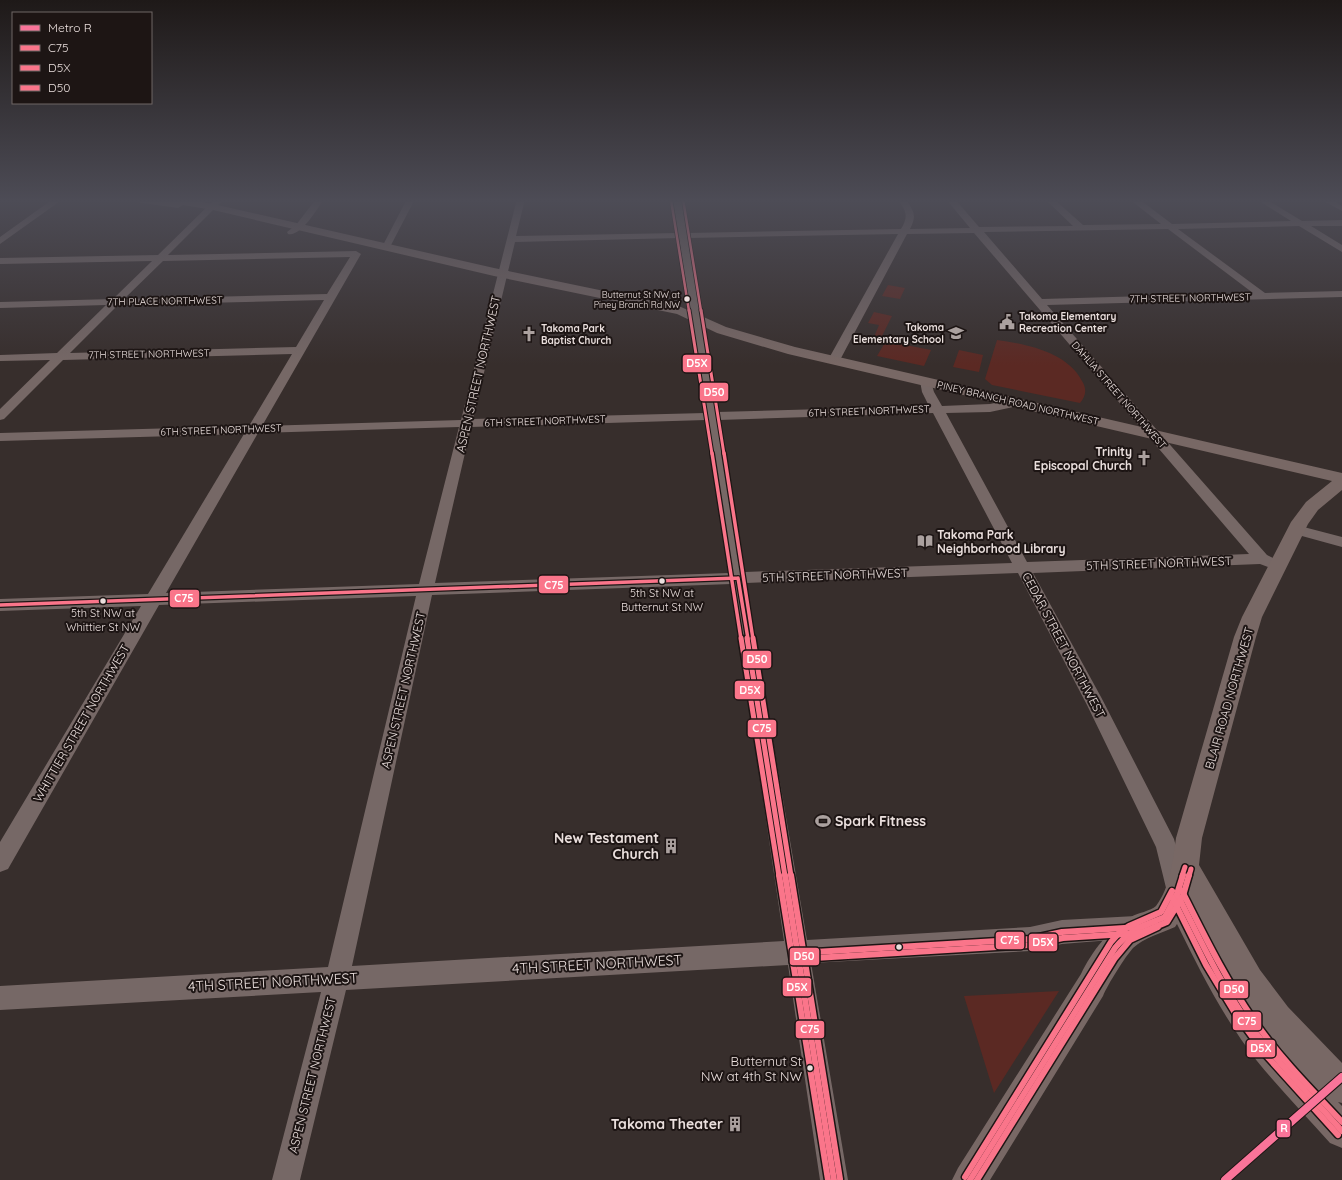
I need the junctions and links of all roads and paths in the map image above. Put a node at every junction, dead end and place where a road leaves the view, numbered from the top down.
1 (165, 254) edge
2 (353, 254) edge
3 (356, 254) edge
4 (405, 254) edge
5 (414, 254) edge
6 (507, 254) edge
7 (686, 254) edge
8 (891, 254) edge
9 (997, 254) edge
10 (1207, 254) edge
11 (161, 258) junction
12 (0, 261) edge
13 (501, 276) junction
14 (1342, 294) edge
15 (1263, 296) junction
16 (330, 297) junction
17 (116, 302) junction
18 (1039, 302) junction
19 (0, 305) edge
20 (696, 320) junction
21 (299, 350) junction
22 (61, 356) junction
23 (0, 358) edge
24 (834, 360) junction
25 (926, 382) junction
26 (1018, 402) junction
27 (937, 409) junction
28 (0, 416) edge
29 (712, 416) junction
30 (466, 423) junction
31 (253, 429) junction
32 (1152, 433) junction
33 (0, 437) edge
34 (1342, 478) edge
35 (1342, 481) edge
36 (1296, 530) junction
37 (1342, 542) edge
38 (1270, 563) junction
39 (1016, 568) junction
40 (738, 578) junction
41 (425, 590) junction
42 (153, 600) junction
43 (0, 606) edge
44 (0, 862) edge
45 (1181, 881) junction
46 (1140, 927) junction
47 (798, 953) junction
48 (336, 978) junction
49 (0, 998) edge
50 (1342, 1087) edge
51 (1342, 1131) edge
52 (286, 1180) edge
53 (834, 1180) edge
54 (970, 1180) edge

1 - 11 street
2 - 11 street, WHITTIER STREET NORTHWEST
3 - 16 street, WHITTIER STREET NORTHWEST
4 - 13 main road, PINEY BRANCH ROAD NORTHWEST
5 - 13 main road, PINEY BRANCH ROAD NORTHWEST
6 - 13 street, ASPEN STREET NORTHWEST
7 - 20 street
8 - 24 street
9 - 18 street, DAHLIA STREET NORTHWEST
10 - 15 street
11 - 12 street
11 - 17 street
13 - 20 main road, PINEY BRANCH ROAD NORTHWEST
13 - 30 street, ASPEN STREET NORTHWEST
14 - 15 street, 7TH STREET NORTHWEST
15 - 18 street, 7TH STREET NORTHWEST
16 - 17 street, 7TH PLACE NORTHWEST
16 - 21 street, WHITTIER STREET NORTHWEST
17 - 19 street, 7TH PLACE NORTHWEST
17 - 22 street
18 - 32 street, DAHLIA STREET NORTHWEST
20 - 24 main road, PINEY BRANCH ROAD NORTHWEST
20 - 29 street
21 - 22 street, 7TH STREET NORTHWEST
21 - 31 street, WHITTIER STREET NORTHWEST
22 - 23 street, 7TH STREET NORTHWEST
22 - 28 street
24 - 25 main road, PINEY BRANCH ROAD NORTHWEST
25 - 26 main road, PINEY BRANCH ROAD NORTHWEST
25 - 27 street, CEDAR STREET NORTHWEST
26 - 27 street, 6TH STREET NORTHWEST
26 - 32 main road, PINEY BRANCH ROAD NORTHWEST
27 - 29 street, 6TH STREET NORTHWEST
27 - 39 street, CEDAR STREET NORTHWEST
29 - 30 street, 6TH STREET NORTHWEST
29 - 40 street
30 - 31 street, 6TH STREET NORTHWEST
30 - 41 street, ASPEN STREET NORTHWEST
31 - 33 street, 6TH STREET NORTHWEST
31 - 42 street, WHITTIER STREET NORTHWEST
32 - 34 main road, PINEY BRANCH ROAD NORTHWEST
32 - 38 street, DAHLIA STREET NORTHWEST
35 - 36 main road, BLAIR ROAD NORTHWEST
36 - 37 street
36 - 38 main road, BLAIR ROAD NORTHWEST
38 - 39 street, 5TH STREET NORTHWEST
38 - 45 main road, BLAIR ROAD NORTHWEST
39 - 40 street, 5TH STREET NORTHWEST
39 - 45 street, CEDAR STREET NORTHWEST
40 - 41 street, 5TH STREET NORTHWEST
40 - 47 street
41 - 42 street, 5TH STREET NORTHWEST
41 - 48 street, ASPEN STREET NORTHWEST
42 - 43 street, 5TH STREET NORTHWEST
42 - 44 street, WHITTIER STREET NORTHWEST
45 - 46 main road, 4TH STREET NORTHWEST
45 - 50 main road, CEDAR STREET NORTHWEST
45 - 51 main road, CEDAR STREET NORTHWEST
46 - 47 street, 4TH STREET NORTHWEST
46 - 54 main road
47 - 48 street, 4TH STREET NORTHWEST
47 - 53 street
48 - 49 street, 4TH STREET NORTHWEST
48 - 52 street, ASPEN STREET NORTHWEST

